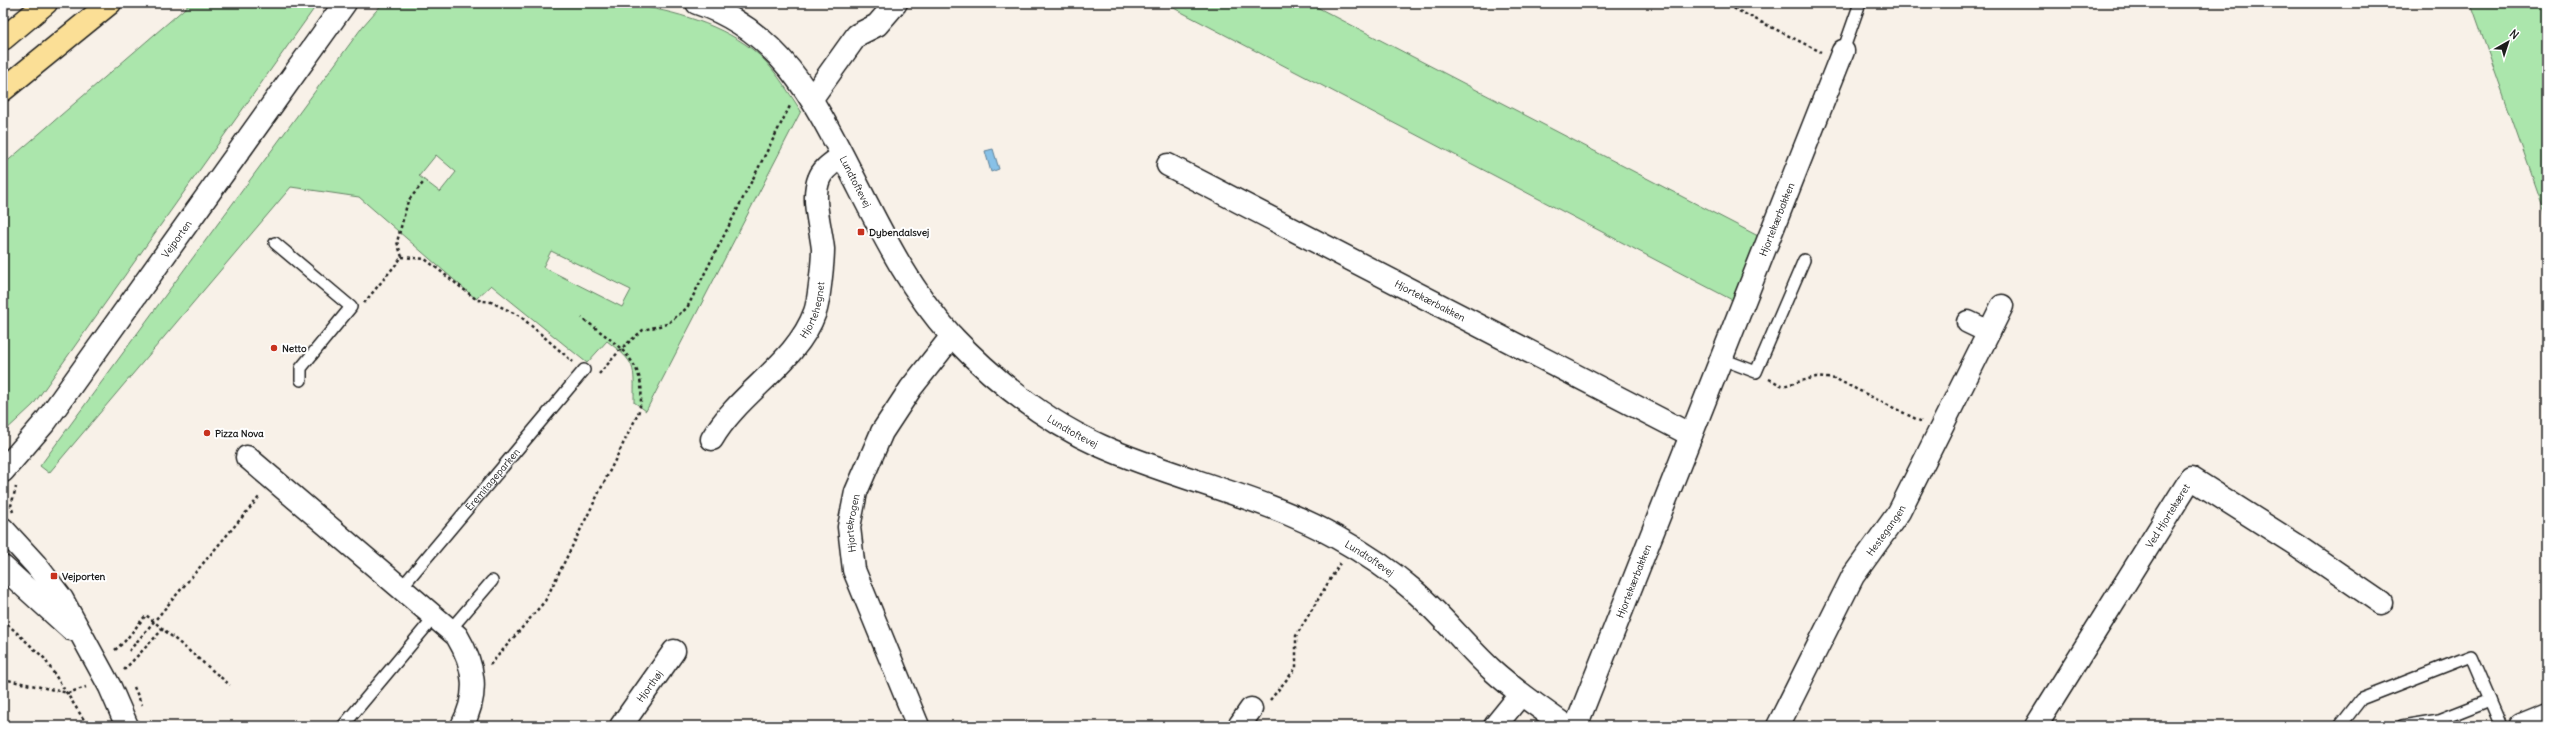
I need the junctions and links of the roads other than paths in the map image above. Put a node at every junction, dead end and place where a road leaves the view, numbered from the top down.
1 (35, 3) edge
2 (46, 3) edge
3 (110, 3) edge
4 (345, 3) edge
5 (697, 3) edge
6 (896, 3) edge
7 (1860, 3) edge
8 (3, 23) edge
9 (3, 39) edge
10 (1841, 56) joint
11 (3, 90) edge
12 (807, 90) junction
13 (842, 156) junction
14 (1168, 165) dead end
15 (275, 243) dead end
16 (1804, 260) dead end
17 (2002, 306) dead end
18 (1968, 322) dead end
19 (1989, 332) junction
20 (952, 336) junction
21 (1722, 359) junction
22 (584, 370) road end
23 (301, 380) dead end
24 (1691, 435) junction
25 (712, 439) dead end
26 (247, 457) dead end
27 (3, 471) edge
28 (3, 529) edge
29 (3, 567) edge
30 (492, 581) dead end
31 (401, 588) junction
32 (2381, 603) dead end
33 (442, 623) junction
34 (84, 643) junction
35 (674, 651) dead end
36 (1520, 694) junction
37 (2490, 700) junction
38 (2547, 716) edge
39 (625, 724) edge
40 (127, 726) edge
41 (343, 726) edge
42 (462, 726) edge
43 (918, 726) edge
44 (1495, 726) edge
45 (1566, 726) edge
46 (1576, 726) edge
47 (1778, 726) edge
48 (2036, 726) edge
49 (2340, 726) edge
50 (2402, 726) edge
51 (2501, 726) edge
52 (2520, 726) edge

1 - 8 highway
2 - 9 highway
3 - 11 highway
4 - 27 street, Vejporten
5 - 12 street, Lundtoftevej
6 - 12 street
7 - 10 lane, Hjortekærbakken
10 - 21 street, Hjortekærbakken
12 - 13 street, Lundtoftevej
13 - 20 street, Lundtoftevej
13 - 25 street, Hjortehegnet
14 - 24 street, Hjortekærbakken
15 - 23 lane
16 - 21 lane
17 - 19 street, Hestegangen
18 - 19 street
19 - 47 street, Hestegangen
20 - 36 street, Lundtoftevej
20 - 43 street, Hjortekrogen
21 - 24 street, Hjortekærbakken
22 - 31 lane, Eremitageparken
24 - 46 street, Hjortekærbakken
26 - 31 street
28 - 34 street
29 - 34 street
30 - 33 lane
31 - 33 street
32 - 48 street, Ved Hjortekæret
33 - 41 lane
33 - 42 street
34 - 40 street
35 - 39 street, Hjorthøj
36 - 44 street
36 - 45 street, Lundtoftevej
37 - 49 lane
37 - 50 lane
37 - 51 lane
38 - 52 street

